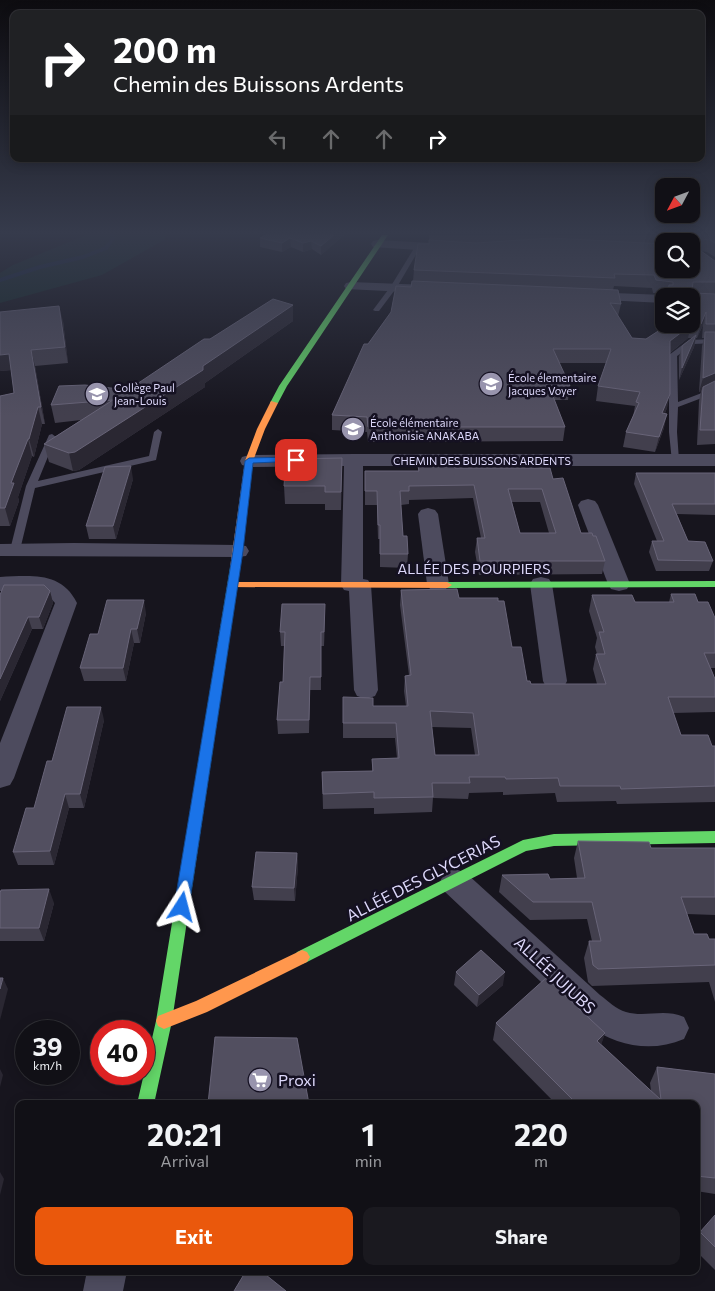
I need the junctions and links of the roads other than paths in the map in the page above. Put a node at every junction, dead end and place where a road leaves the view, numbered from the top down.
1 (345, 295) edge
2 (388, 295) edge
3 (582, 295) edge
4 (655, 299) edge
5 (377, 310) dead end
6 (715, 341) edge
7 (715, 390) edge
8 (674, 406) junction
9 (158, 432) dead end
10 (52, 437) edge
11 (354, 460) junction
12 (674, 460) junction
13 (715, 460) edge
14 (249, 461) junction
15 (31, 486) junction
16 (588, 505) dead end
17 (428, 514) dead end
18 (74, 549) junction
19 (8, 550) edge
20 (238, 551) junction
21 (0, 584) edge
22 (438, 584) junction
23 (541, 584) junction
24 (619, 584) junction
25 (715, 584) edge
26 (232, 585) junction
27 (356, 585) junction
28 (50, 586) junction
29 (555, 681) dead end
30 (366, 690) dead end
31 (0, 778) edge
32 (715, 837) edge
33 (455, 882) junction
34 (164, 1021) junction
35 (672, 1028) dead end
36 (146, 1100) edge
37 (106, 1275) edge
38 (103, 1291) edge

1 - 14 street
2 - 5 lane
3 - 4 street
6 - 8 lane
7 - 8 lane
8 - 12 lane
9 - 15 lane
10 - 15 lane
11 - 12 street, CHEMIN DES BUISSONS ARDENTS
11 - 14 street, CHEMIN DES BUISSONS ARDENTS
11 - 27 street
12 - 13 street, CHEMIN DES BUISSONS ARDENTS
14 - 20 street
15 - 19 lane
16 - 24 street
17 - 22 street
18 - 19 street
18 - 20 street
18 - 28 street
20 - 26 street
21 - 28 street
22 - 23 street, ALLÉE DES POURPIERS
22 - 27 street, ALLÉE DES POURPIERS
23 - 24 street, ALLÉE DES POURPIERS
23 - 29 street
24 - 25 street, ALLÉE DES POURPIERS
26 - 27 street, ALLÉE DES POURPIERS
26 - 34 street
27 - 30 street
28 - 31 street
32 - 33 street, ALLÉE DES GLYCERIAS
33 - 34 street, ALLÉE DES GLYCERIAS
33 - 35 street, ALLÉE JUJUBS
34 - 36 street
37 - 38 street

